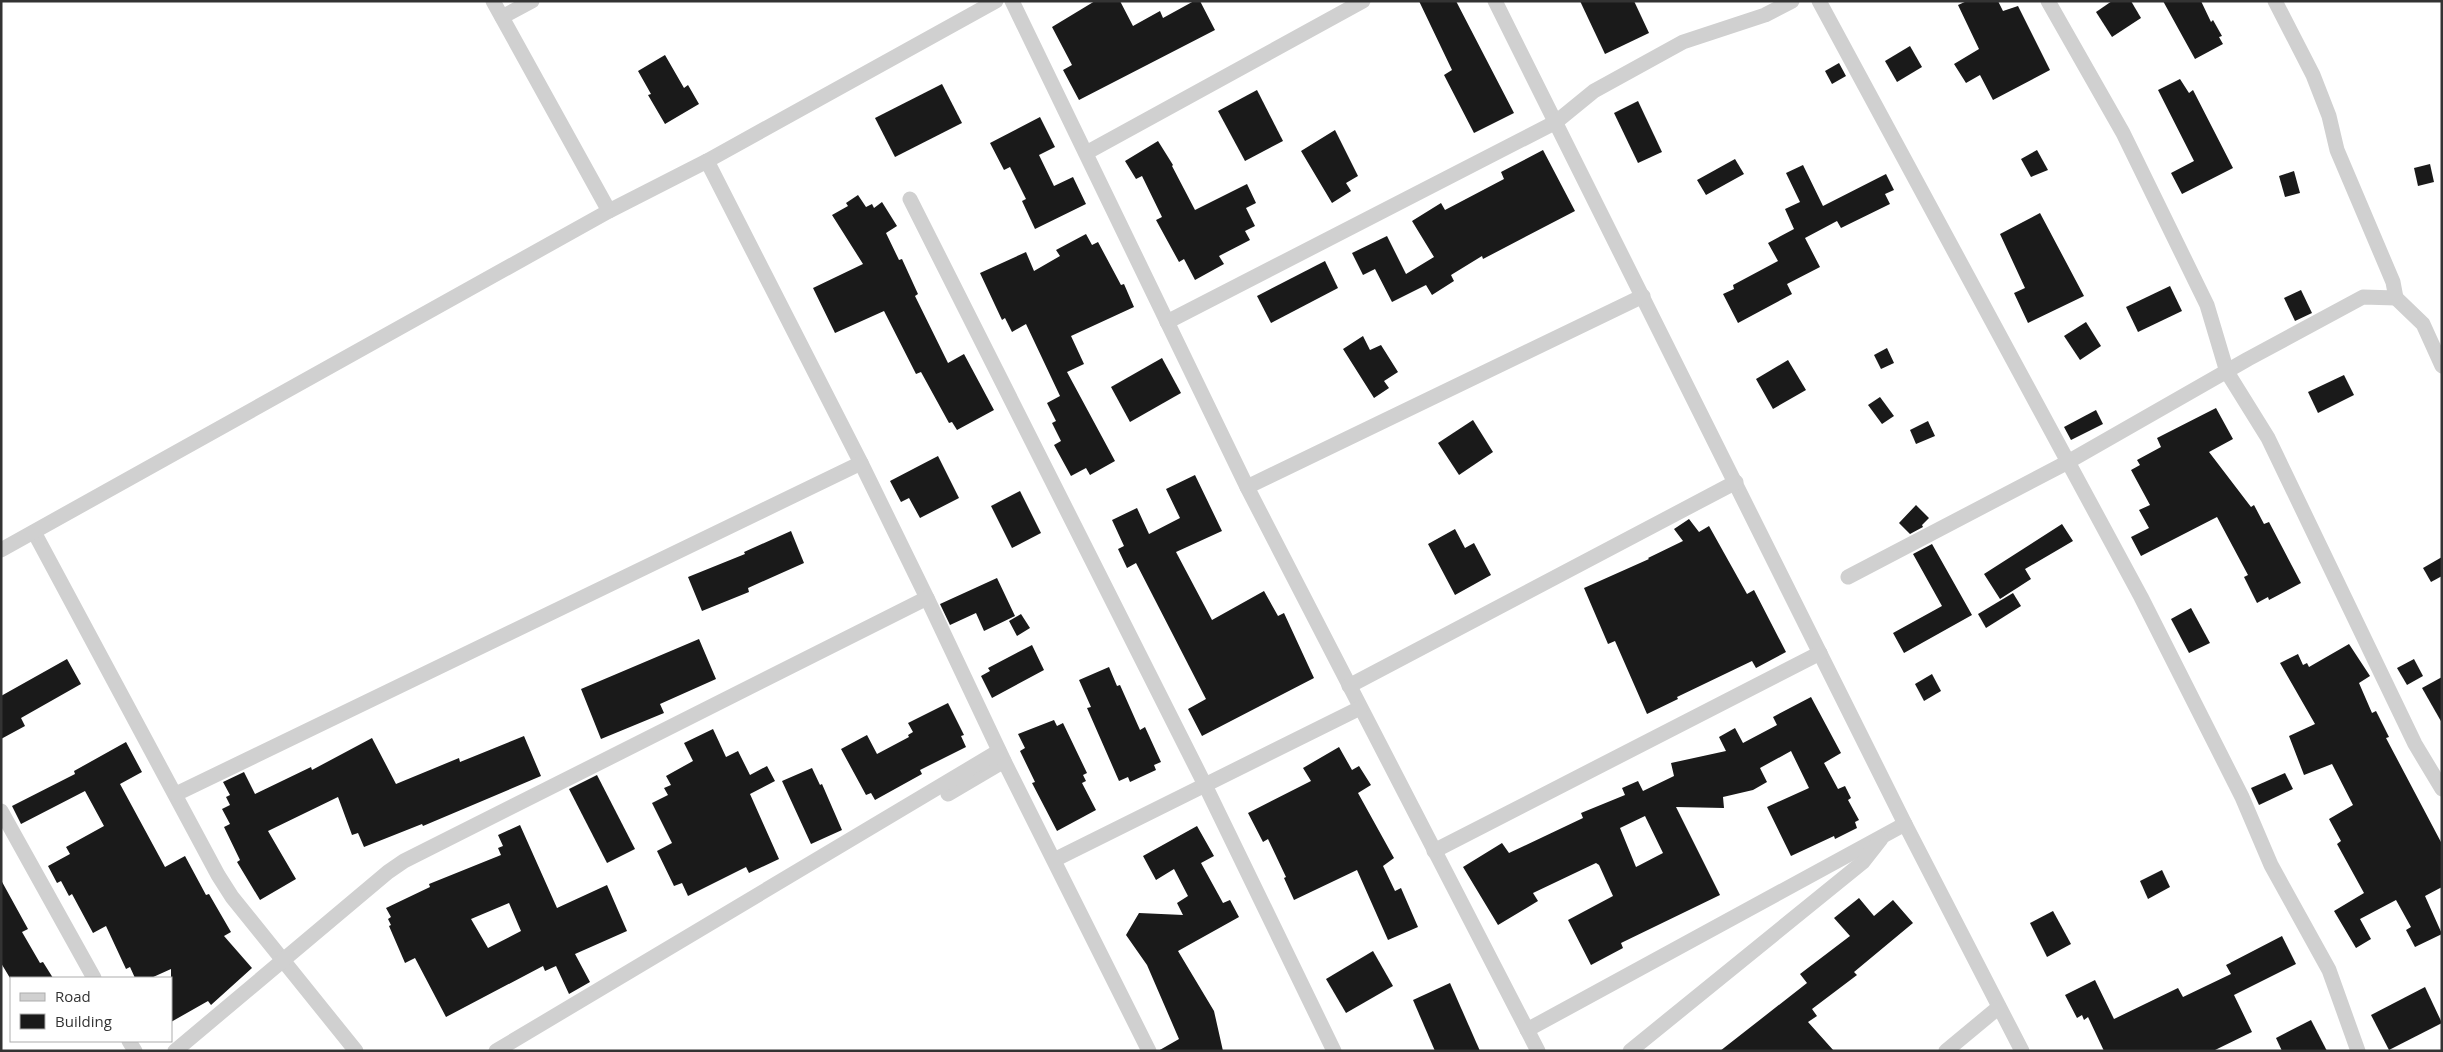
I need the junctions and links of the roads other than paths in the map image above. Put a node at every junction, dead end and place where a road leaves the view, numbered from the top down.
1 (493, 1) edge
2 (532, 1) edge
3 (996, 1) edge
4 (1012, 1) edge
5 (1363, 1) edge
6 (1495, 1) edge
7 (1792, 1) edge
8 (1819, 1) edge
9 (2048, 1) edge
10 (2275, 1) edge
11 (502, 17) junction
12 (1556, 122) junction
13 (1086, 153) junction
14 (707, 161) junction
15 (910, 199) dead end
16 (609, 211) junction
17 (1643, 296) junction
18 (2396, 298) junction
19 (1168, 322) junction
20 (2442, 366) edge
21 (2227, 372) junction
22 (861, 463) junction
23 (2066, 463) junction
24 (1736, 482) junction
25 (1247, 487) junction
26 (34, 532) junction
27 (1, 550) edge
28 (1848, 576) dead end
29 (927, 598) junction
30 (1820, 653) junction
31 (1349, 686) junction
32 (1360, 708) junction
33 (1002, 756) junction
34 (1205, 785) junction
35 (2442, 789) edge
36 (176, 794) junction
37 (1, 811) edge
38 (1905, 824) junction
39 (1883, 836) junction
40 (1434, 851) junction
41 (1054, 860) junction
42 (284, 961) junction
43 (93, 977) edge
44 (2000, 1007) junction
45 (1527, 1030) junction
46 (175, 1051) edge
47 (356, 1051) edge
48 (498, 1051) edge
49 (1149, 1051) edge
50 (1334, 1051) edge
51 (1538, 1051) edge
52 (1630, 1051) edge
53 (1946, 1051) edge
54 (2022, 1051) edge
55 (2358, 1051) edge

1 - 11 street
2 - 11 street
3 - 14 street
4 - 13 street
5 - 13 street
6 - 12 street
7 - 12 street
8 - 23 street
9 - 21 street
10 - 18 street
11 - 16 street
12 - 17 street
12 - 19 street
13 - 19 street
14 - 16 street
14 - 22 street
15 - 34 street
16 - 26 street
17 - 24 street
17 - 25 street
18 - 20 street
18 - 21 street
19 - 25 street
21 - 23 street
21 - 35 street
22 - 29 street
22 - 36 street
23 - 28 street
23 - 55 street
24 - 30 street
24 - 31 street
25 - 31 street
26 - 27 street
26 - 36 street
29 - 33 street
29 - 42 street
30 - 38 street
30 - 40 street
31 - 32 street
32 - 34 street
32 - 40 street
33 - 41 street
33 - 48 street
34 - 41 street
34 - 50 street
36 - 42 street
37 - 43 street
38 - 39 street
38 - 44 street
39 - 45 street
39 - 52 street
40 - 45 street
41 - 49 street
42 - 46 street
42 - 47 street
44 - 53 street
44 - 54 street
45 - 51 street

